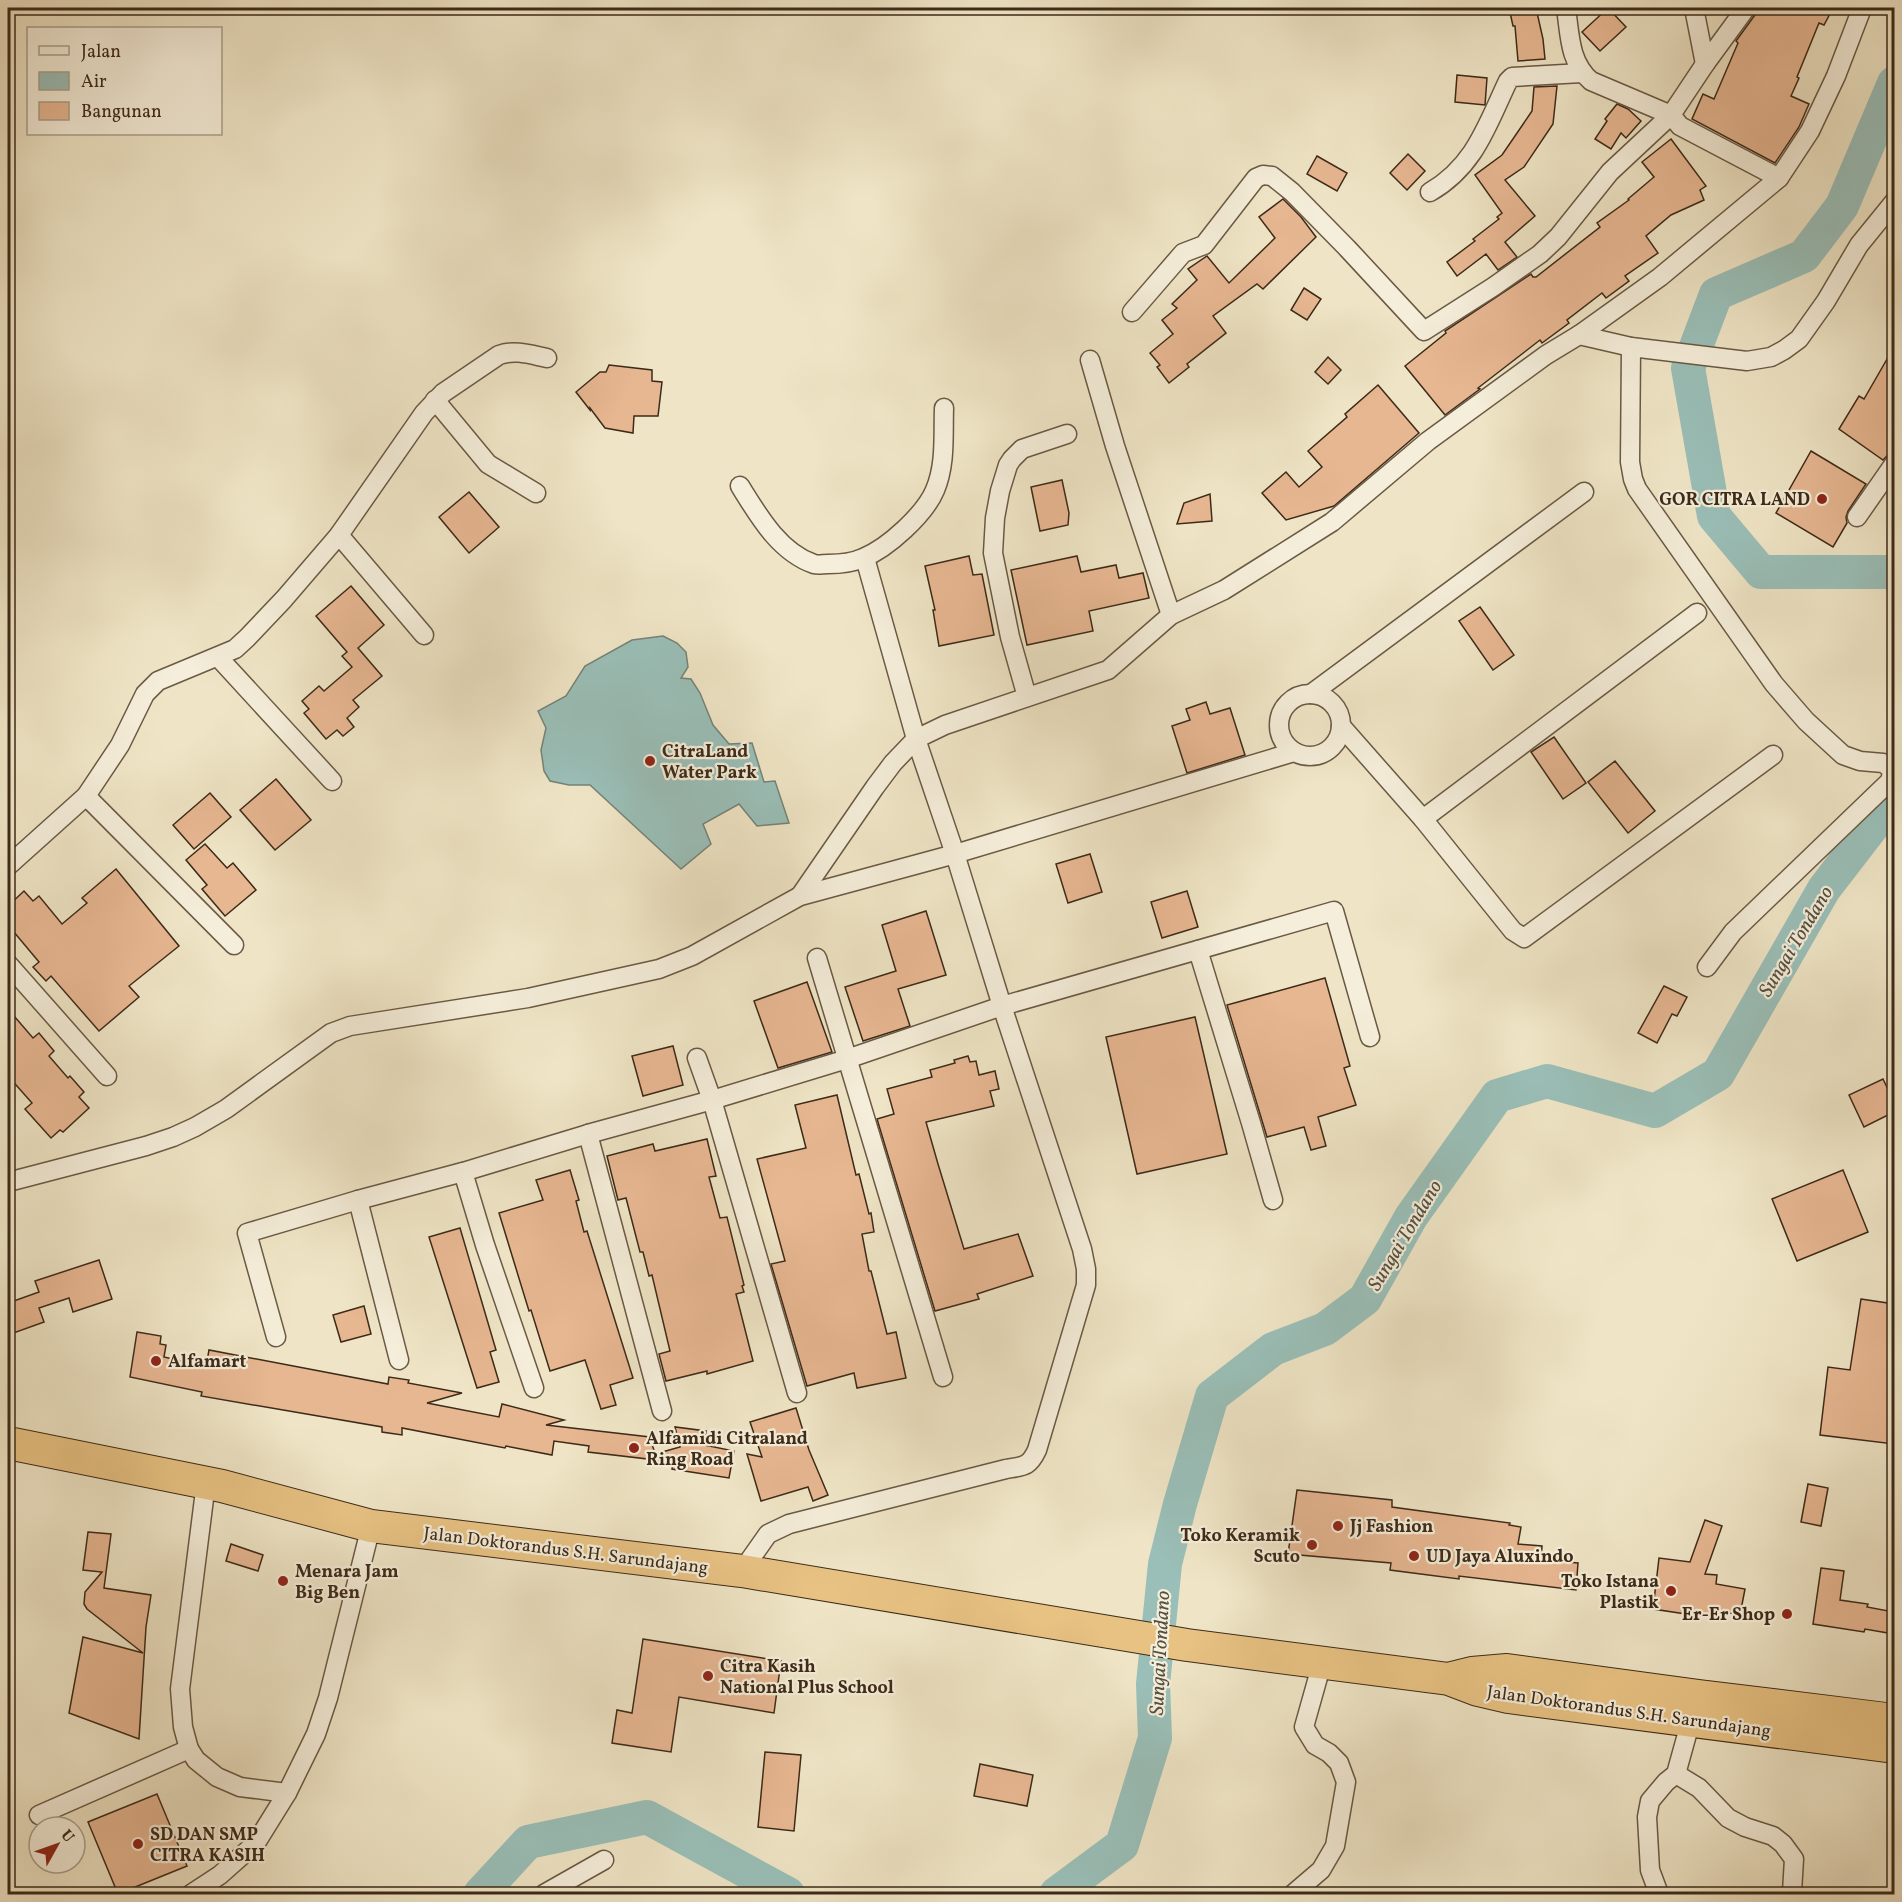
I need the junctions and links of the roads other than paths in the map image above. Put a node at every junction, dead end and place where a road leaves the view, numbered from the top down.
1 (1566, 8) edge
2 (1694, 8) edge
3 (1746, 8) edge
4 (1862, 8) edge
5 (1705, 64) junction
6 (1582, 73) junction
7 (1671, 115) junction
8 (1779, 178) junction
9 (1430, 192) dead end
10 (1894, 202) edge
11 (1132, 312) dead end
12 (1580, 335) junction
13 (1631, 347) junction
14 (547, 358) dead end
15 (1090, 360) dead end
16 (435, 400) junction
17 (944, 408) dead end
18 (1067, 434) dead end
19 (1894, 464) edge
20 (1889, 485) edge
21 (740, 486) dead end
22 (1584, 492) dead end
23 (536, 493) dead end
24 (1857, 517) dead end
25 (339, 535) junction
26 (865, 558) junction
27 (1697, 613) dead end
28 (1171, 615) junction
29 (424, 635) dead end
30 (218, 657) junction
31 (1311, 694) junction
32 (1027, 697) junction
33 (1341, 726) junction
34 (916, 739) junction
35 (1294, 752) junction
36 (1773, 755) dead end
37 (332, 781) dead end
38 (86, 796) junction
39 (1423, 819) junction
40 (955, 854) junction
41 (8, 866) edge
42 (800, 896) junction
43 (234, 945) dead end
44 (1198, 950) junction
45 (817, 958) dead end
46 (8, 964) edge
47 (1707, 967) dead end
48 (1002, 1006) junction
49 (1370, 1037) dead end
50 (697, 1058) dead end
51 (847, 1059) junction
52 (107, 1076) dead end
53 (712, 1100) junction
54 (588, 1134) junction
55 (463, 1172) junction
56 (8, 1182) edge
57 (358, 1200) junction
58 (1273, 1200) dead end
59 (276, 1336) dead end
60 (399, 1360) dead end
61 (943, 1377) dead end
62 (534, 1388) dead end
63 (797, 1393) dead end
64 (662, 1411) dead end
65 (8, 1443) edge
66 (206, 1483) junction
67 (371, 1526) junction
68 (742, 1571) junction
69 (1322, 1663) junction
70 (1449, 1679) junction
71 (1691, 1720) junction
72 (1894, 1720) edge
73 (1894, 1746) edge
74 (189, 1749) junction
75 (1676, 1774) junction
76 (287, 1793) junction
77 (39, 1815) dead end
78 (604, 1860) dead end
79 (1792, 1892) dead end
80 (549, 1893) edge
81 (191, 1894) edge
82 (1293, 1894) edge
83 (1659, 1894) edge

1 - 6 street
2 - 5 street
3 - 5 street
4 - 8 street
5 - 7 street
6 - 7 street
6 - 9 street
7 - 8 street
7 - 11 street
8 - 12 street
10 - 13 street
12 - 13 street
12 - 28 street
13 - 47 street
14 - 16 street
15 - 28 street
16 - 23 street
16 - 25 street
17 - 26 street
18 - 32 street
19 - 20 street
20 - 24 street
21 - 26 street
22 - 31 street
25 - 29 street
25 - 30 street
26 - 34 street
27 - 39 street
28 - 32 street
30 - 37 street
30 - 38 street
31 - 33 street
31 - 35 street
32 - 34 street
33 - 35 street
33 - 39 street
34 - 40 street
34 - 42 street
35 - 40 street
36 - 39 street
38 - 41 street
38 - 43 street
40 - 42 street
40 - 48 street
42 - 56 street
44 - 48 street
44 - 49 street
44 - 58 street
45 - 51 street
46 - 52 street
48 - 51 street
48 - 68 street
50 - 53 street
51 - 53 street
51 - 61 street
53 - 54 street
53 - 63 street
54 - 55 street
54 - 64 street
55 - 57 street
55 - 62 street
57 - 59 street
57 - 60 street
65 - 66 highway, Jalan Doktorandus S.H. Sarundajang
66 - 67 highway, Jalan Doktorandus S.H. Sarundajang
66 - 74 street
67 - 68 highway, Jalan Doktorandus S.H. Sarundajang
67 - 76 street
68 - 69 highway, Jalan Doktorandus S.H. Sarundajang
69 - 70 highway, Jalan Doktorandus S.H. Sarundajang
69 - 82 street
70 - 71 highway, Jalan Doktorandus S.H. Sarundajang
70 - 72 highway
71 - 73 highway, Jalan Doktorandus S.H. Sarundajang
71 - 75 street
74 - 76 street
74 - 77 street
75 - 79 street
75 - 83 street
76 - 81 street
78 - 80 street

